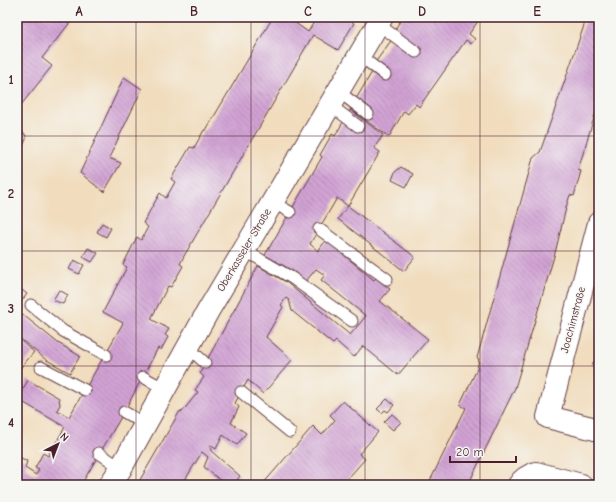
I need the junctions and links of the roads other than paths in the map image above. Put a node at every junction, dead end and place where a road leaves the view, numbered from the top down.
1 (380, 20) edge
2 (416, 52) dead end
3 (359, 56) junction
4 (385, 75) dead end
5 (334, 98) junction
6 (368, 114) dead end
7 (358, 126) dead end
8 (17, 136) edge
9 (17, 144) edge
10 (599, 223) edge
11 (319, 229) dead end
12 (244, 250) junction
13 (387, 279) dead end
14 (31, 305) dead end
15 (352, 321) dead end
16 (188, 347) junction
17 (106, 355) dead end
18 (205, 363) dead end
19 (41, 367) dead end
20 (143, 377) dead end
21 (165, 389) junction
22 (85, 390) dead end
23 (241, 392) dead end
24 (124, 412) dead end
25 (145, 424) junction
26 (599, 430) edge
27 (290, 432) dead end
28 (99, 453) dead end
29 (116, 477) edge
30 (521, 483) edge
31 (581, 485) edge

1 - 2 lane
1 - 3 street, Oberkasseler Straße
3 - 4 lane
3 - 5 street, Oberkasseler Straße
5 - 6 lane
5 - 7 lane
5 - 12 street, Oberkasseler Straße
8 - 9 lane
10 - 26 street, Joachimstraße
11 - 13 lane
12 - 15 lane
12 - 16 street, Oberkasseler Straße
14 - 17 lane
16 - 18 lane
16 - 21 street, Oberkasseler Straße
19 - 22 lane
20 - 21 lane
21 - 25 street, Oberkasseler Straße
23 - 27 lane
24 - 25 lane
25 - 29 street, Oberkasseler Straße
28 - 29 lane
30 - 31 street

